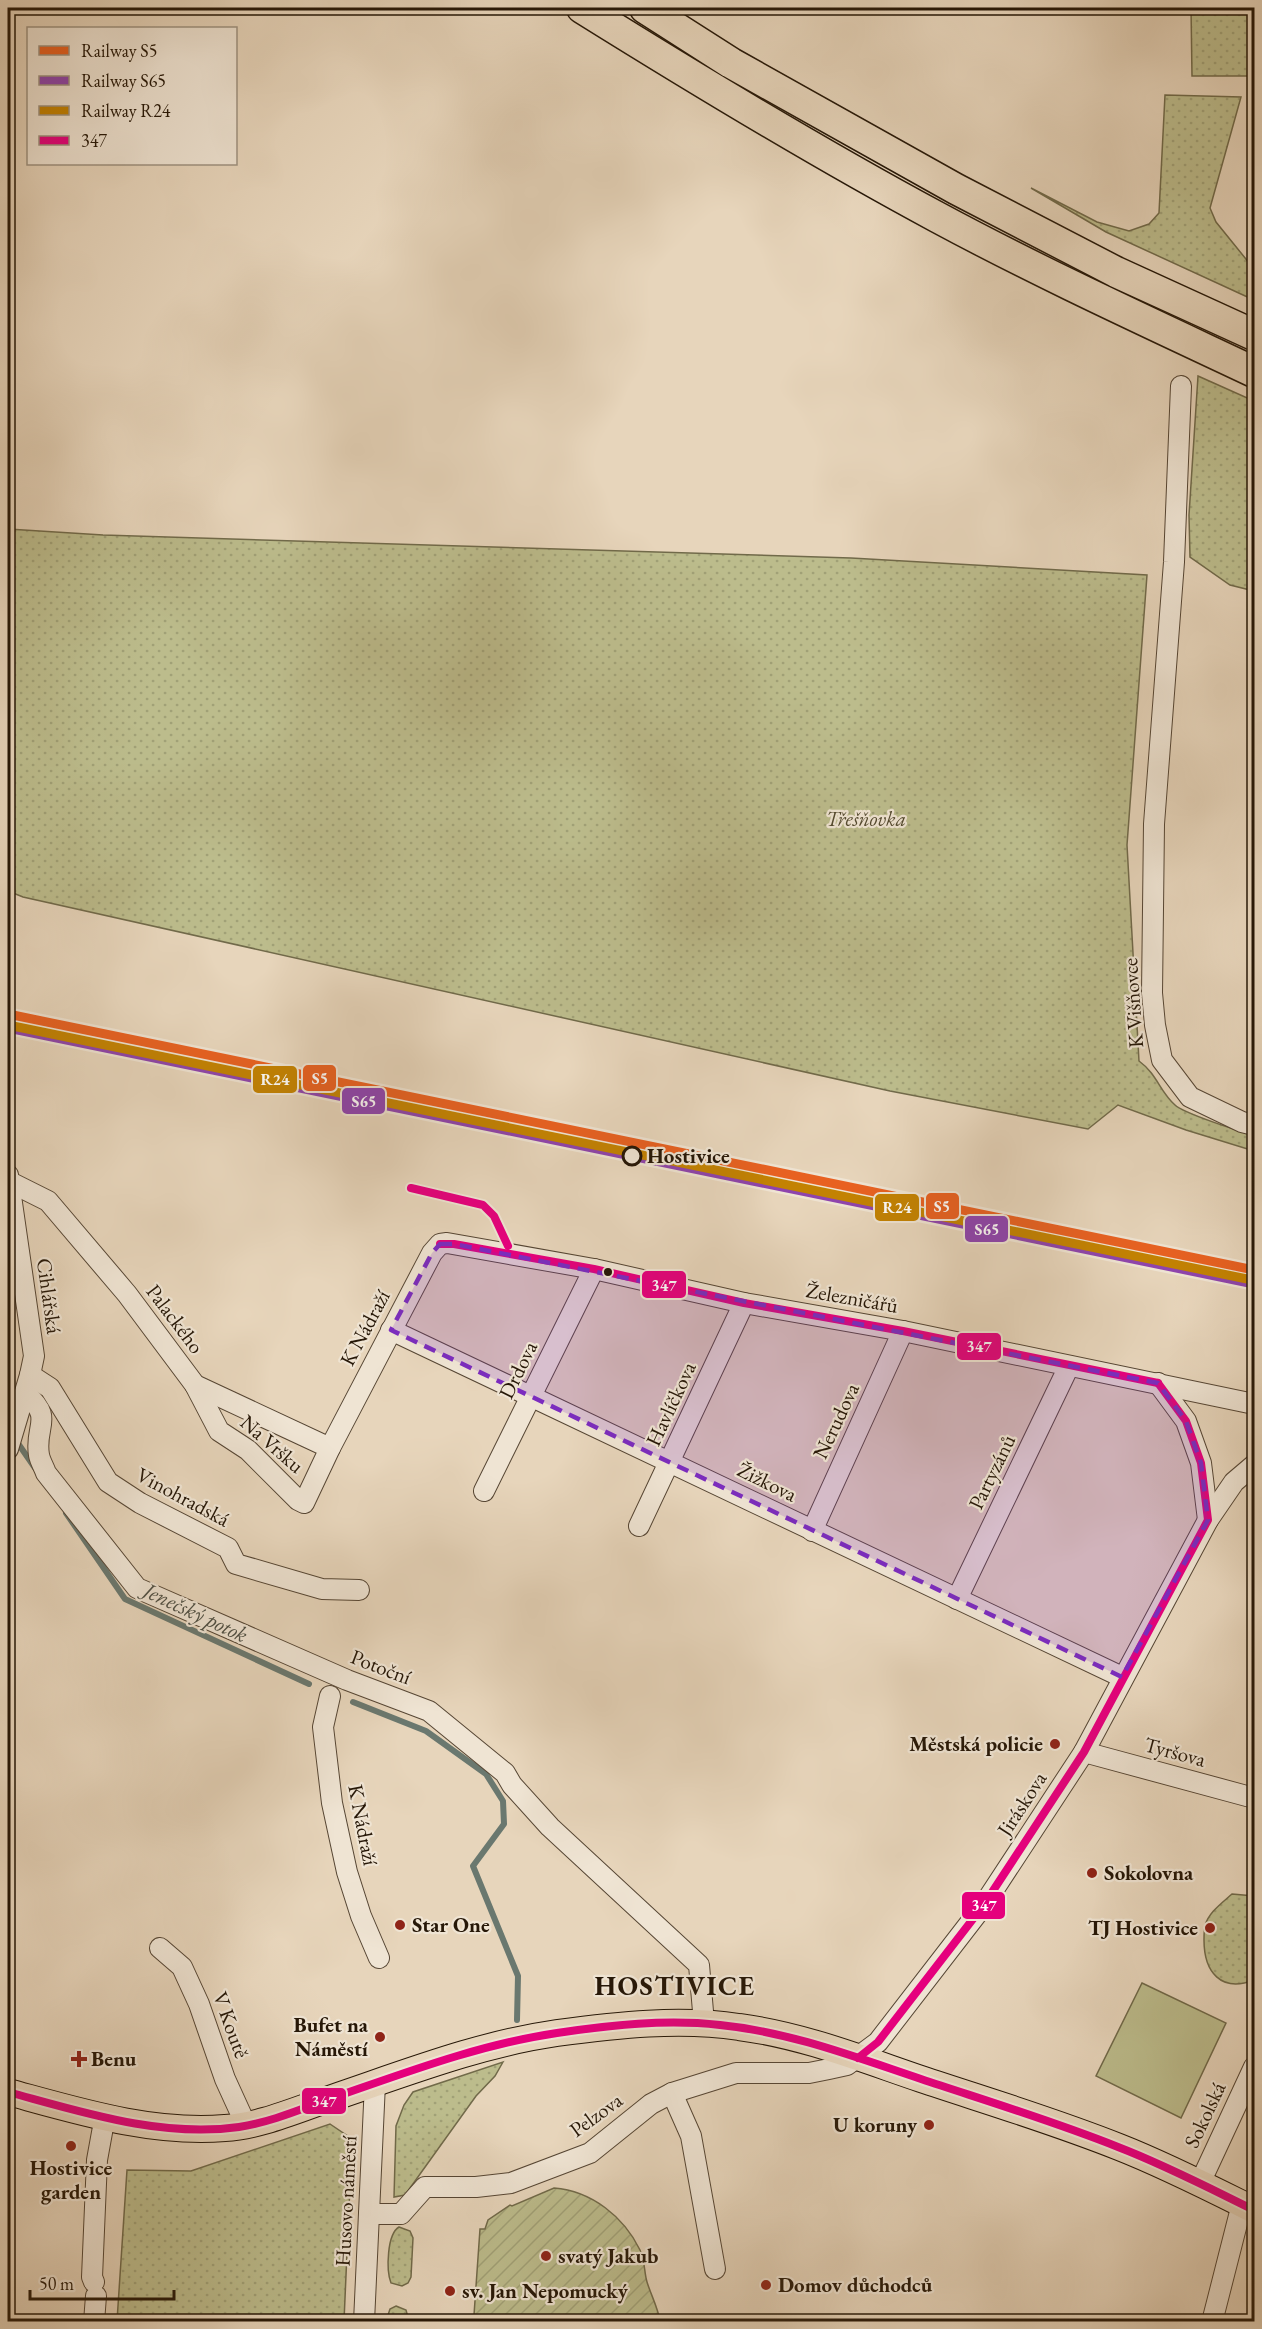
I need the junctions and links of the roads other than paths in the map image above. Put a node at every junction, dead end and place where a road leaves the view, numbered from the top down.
1 (582, 8) edge
2 (645, 8) edge
3 (1254, 335) edge
4 (1254, 372) edge
5 (1181, 386) dead end
6 (1254, 1125) edge
7 (8, 1178) edge
8 (440, 1244) joint
9 (594, 1269) junction
10 (744, 1303) junction
11 (391, 1330) junction
12 (903, 1332) junction
13 (1069, 1366) junction
14 (1158, 1383) junction
15 (27, 1384) junction
16 (195, 1385) junction
17 (531, 1397) junction
18 (1254, 1404) edge
19 (8, 1444) edge
20 (330, 1448) junction
21 (670, 1462) junction
22 (1254, 1465) edge
23 (320, 1468) joint
24 (484, 1491) dead end
25 (1208, 1520) junction
26 (639, 1526) dead end
27 (812, 1530) junction
28 (359, 1590) dead end
29 (957, 1599) junction
30 (1122, 1677) junction
31 (330, 1696) dead end
32 (1084, 1752) junction
33 (1254, 1798) edge
34 (160, 1948) dead end
35 (379, 1958) dead end
36 (704, 2023) junction
37 (858, 2058) junction
38 (1254, 2067) edge
39 (375, 2083) junction
40 (8, 2092) edge
41 (672, 2093) junction
42 (105, 2116) junction
43 (246, 2125) junction
44 (1200, 2183) junction
45 (1248, 2207) edge
46 (369, 2214) junction
47 (715, 2269) dead end
48 (94, 2322) edge
49 (364, 2322) edge
50 (1212, 2322) edge

1 - 4 highway
2 - 3 highway
5 - 6 street, K Višňovce
7 - 15 street, Cihlářská
7 - 16 street, Palackého
8 - 9 street, Železničářů
8 - 11 street, K Nádraží
9 - 10 street, Železničářů
9 - 17 street, Drdova
10 - 12 street, Železničářů
10 - 21 street, Havlíčkova
11 - 17 street, Žižkova
11 - 20 street, K Nádraží
12 - 13 street, Železničářů
12 - 27 street, Nerudova
13 - 14 street, Železničářů
13 - 29 street, Partyzánů
14 - 18 street, Železničářů
14 - 25 street
15 - 19 street, Cihlářská
15 - 28 street, Vinohradská
15 - 36 street, Potoční
16 - 20 street, Palackého
16 - 23 street, Na Vršku
17 - 21 street, Žižkova
17 - 24 street, Drdova
20 - 23 street, K Nádraží
21 - 26 street, Havlíčkova
21 - 27 street, Žižkova
22 - 25 street, Jiráskova
25 - 30 street, Jiráskova
27 - 29 street, Žižkova
29 - 30 street, Žižkova
30 - 32 street, Jiráskova
31 - 35 street, K Nádraží
32 - 33 street, Tyršova
32 - 37 street, Jiráskova
34 - 43 street, V Koutě
36 - 37 main road
36 - 39 main road
37 - 41 street, Pelzova
37 - 44 main road
38 - 44 street, Sokolská
39 - 43 main road
39 - 46 street, Husovo náměstí
40 - 42 main road
41 - 46 street, Pelzova
41 - 47 street
42 - 43 main road
42 - 48 street
44 - 45 main road
45 - 50 street
46 - 49 street, Husovo náměstí

